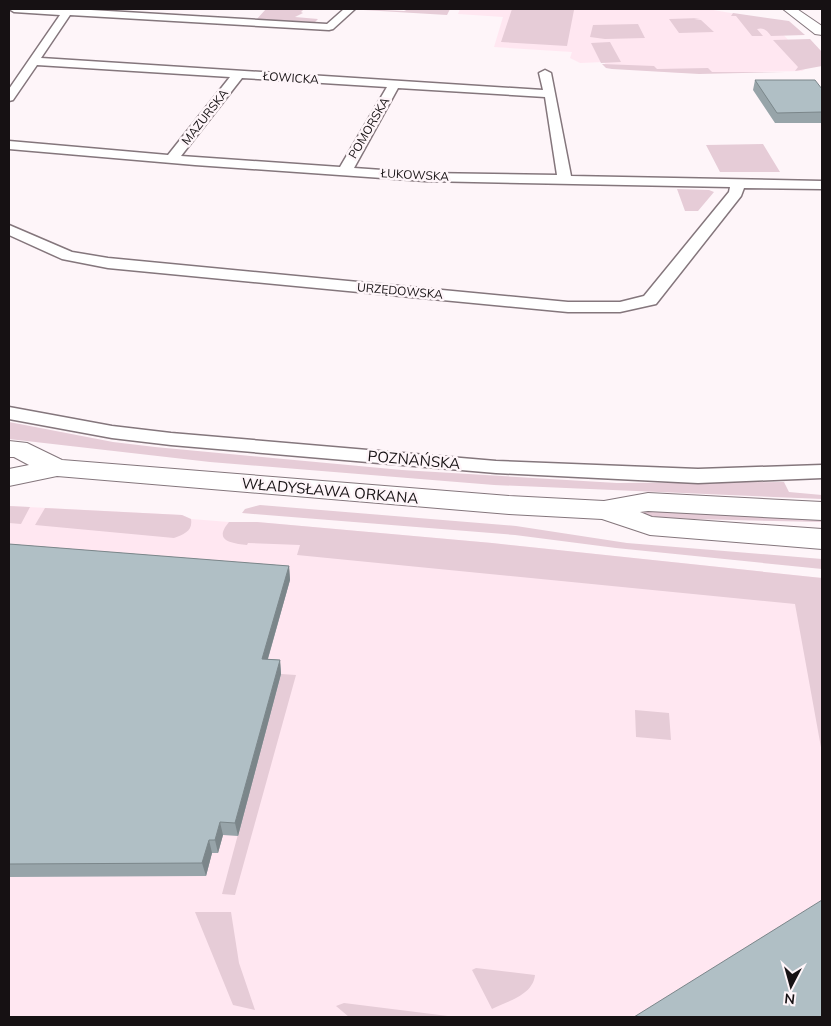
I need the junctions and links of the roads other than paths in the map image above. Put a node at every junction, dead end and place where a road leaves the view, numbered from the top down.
1 (14, 9) edge
2 (350, 9) edge
3 (789, 9) edge
4 (800, 9) edge
5 (68, 10) edge
6 (821, 32) edge
7 (33, 61) junction
8 (545, 73) dead end
9 (238, 75) junction
10 (394, 85) junction
11 (550, 94) junction
12 (9, 97) edge
13 (9, 144) edge
14 (172, 159) junction
15 (345, 171) junction
16 (565, 180) junction
17 (737, 183) junction
18 (822, 185) edge
19 (9, 229) edge
20 (9, 413) edge
21 (9, 448) edge
22 (57, 468) junction
23 (822, 472) edge
24 (9, 478) edge
25 (604, 510) junction
26 (822, 510) edge
27 (822, 540) edge

1 - 5 street
2 - 5 street
3 - 6 street
4 - 6 street
5 - 7 street
7 - 9 street, ŁOWICKA
7 - 12 street
8 - 11 street
9 - 10 street, ŁOWICKA
9 - 14 street, MAZURSKA
10 - 11 street, ŁOWICKA
10 - 15 street, POMORSKA
11 - 16 street
13 - 14 street, ŁUKOWSKA
14 - 15 street, ŁUKOWSKA
15 - 16 street, ŁUKOWSKA
16 - 17 street, ŁUKOWSKA
17 - 18 street, ŁUKOWSKA
17 - 19 street, URZĘDOWSKA
20 - 23 street, POZNAŃSKA
21 - 22 street, WŁADYSŁAWA ORKANA
22 - 24 street, WŁADYSŁAWA ORKANA
22 - 25 street, WŁADYSŁAWA ORKANA
25 - 26 street, WŁADYSŁAWA ORKANA
25 - 27 street, WŁADYSŁAWA ORKANA

